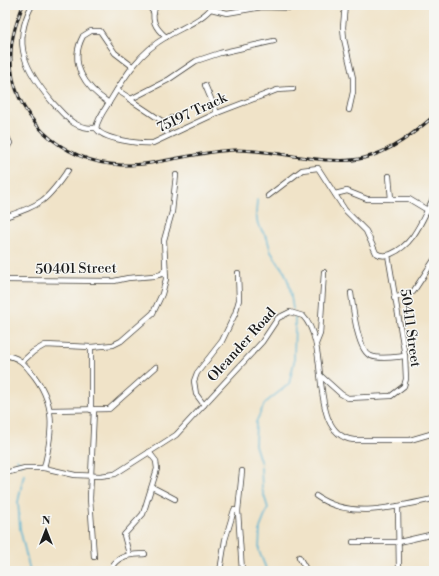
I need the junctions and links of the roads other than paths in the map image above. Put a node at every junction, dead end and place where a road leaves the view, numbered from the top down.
1 (32, 5) edge
2 (148, 5) edge
3 (156, 5) edge
4 (311, 5) edge
5 (345, 5) edge
6 (212, 7) edge
7 (154, 13) junction
8 (166, 37) junction
9 (274, 41) dead end
10 (132, 66) junction
11 (206, 85) dead end
12 (293, 89) dead end
13 (117, 90) junction
14 (128, 98) junction
15 (109, 103) junction
16 (349, 110) dead end
17 (217, 113) junction
18 (172, 118) dead end
19 (96, 128) junction
20 (166, 132) junction
21 (5, 133) edge
22 (162, 140) junction
23 (5, 151) edge
24 (68, 170) dead end
25 (176, 175) dead end
26 (389, 176) dead end
27 (335, 194) junction
28 (268, 196) dead end
29 (434, 197) edge
30 (391, 199) junction
31 (427, 210) junction
32 (434, 214) edge
33 (5, 217) edge
34 (388, 255) junction
35 (434, 260) edge
36 (166, 266) junction
37 (324, 272) dead end
38 (238, 273) dead end
39 (5, 280) edge
40 (351, 293) dead end
41 (394, 298) junction
42 (316, 344) junction
43 (91, 347) junction
44 (5, 355) edge
45 (405, 356) junction
46 (22, 362) junction
47 (156, 367) dead end
48 (321, 376) junction
49 (204, 405) junction
50 (50, 410) junction
51 (93, 410) junction
52 (434, 433) edge
53 (149, 452) junction
54 (44, 468) junction
55 (242, 471) dead end
56 (5, 473) edge
57 (91, 476) junction
58 (152, 488) junction
59 (316, 496) dead end
60 (175, 499) dead end
61 (434, 499) edge
62 (398, 506) junction
63 (236, 510) junction
64 (434, 534) edge
65 (353, 542) dead end
66 (399, 542) junction
67 (129, 554) junction
68 (145, 554) dead end
69 (94, 557) dead end
70 (299, 557) dead end
71 (112, 571) edge
72 (220, 571) edge
73 (242, 571) edge
74 (308, 571) edge
75 (399, 571) edge

1 - 19 street, 75197 Track
2 - 7 street
3 - 7 street
4 - 6 street
5 - 16 street
6 - 8 street
7 - 8 street
8 - 10 street
9 - 14 street
10 - 13 street
10 - 15 street
11 - 17 street
12 - 17 street, 75197 Track
13 - 14 street
13 - 15 street
14 - 20 street
15 - 19 street
17 - 22 street, 75197 Track
18 - 20 street
19 - 22 street, 75197 Track
20 - 22 street
21 - 23 street
24 - 33 street
25 - 36 street
26 - 30 street
27 - 28 street
27 - 30 street
27 - 34 street
29 - 31 street
30 - 31 street
31 - 32 street
31 - 34 street
34 - 41 street, 50411 Street
35 - 41 street
36 - 39 street, 50401 Street
36 - 43 street
37 - 42 street
38 - 49 street
40 - 45 street
41 - 45 street, 50411 Street
42 - 48 street, Oleander Road
42 - 49 street, Oleander Road
43 - 46 street
43 - 51 street
44 - 46 street
45 - 48 street, 50411 Street
46 - 50 street
47 - 51 street
48 - 52 street, Oleander Road
49 - 53 street, Oleander Road
50 - 51 street
50 - 54 street
51 - 57 street
53 - 57 street, Oleander Road
53 - 58 street
54 - 56 street, Oleander Road
54 - 57 street, Oleander Road
55 - 63 street
57 - 69 street
58 - 60 street
58 - 67 street
59 - 62 street
61 - 62 street
62 - 66 street
63 - 72 street
63 - 73 street
64 - 66 street
65 - 66 street
66 - 75 street
67 - 68 street
67 - 71 street
70 - 74 street

